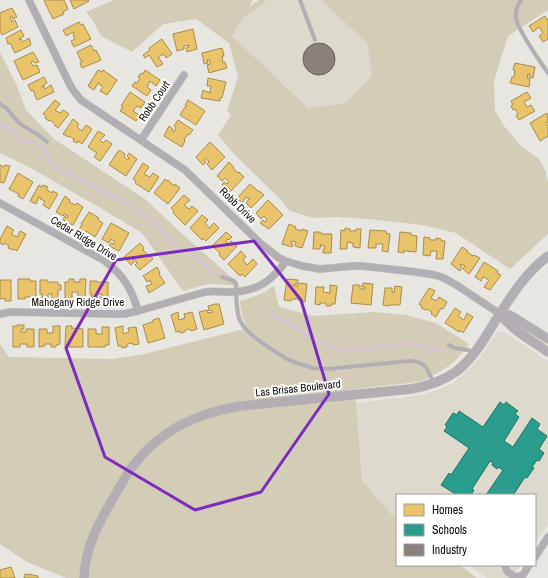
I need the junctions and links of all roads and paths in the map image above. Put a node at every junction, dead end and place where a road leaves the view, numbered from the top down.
1 (29, 0) edge
2 (300, 0) edge
3 (521, 0) edge
4 (315, 40) dead end
5 (548, 73) edge
6 (184, 75) dead end
7 (0, 104) edge
8 (141, 140) junction
9 (47, 142) dead end
10 (0, 202) edge
11 (548, 256) edge
12 (286, 261) junction
13 (222, 277) dead end
14 (236, 292) junction
15 (138, 311) junction
16 (0, 314) edge
17 (500, 314) junction
18 (548, 339) edge
19 (449, 345) dead end
20 (548, 352) edge
21 (474, 353) junction
22 (433, 384) junction
23 (548, 538) edge
24 (536, 552) edge
25 (505, 566) edge
26 (528, 566) edge
27 (84, 578) edge

1 - 8 street, Robb Drive
2 - 4 lane
3 - 5 lane
6 - 8 street, Robb Court
7 - 9 lane
8 - 12 street, Robb Drive
10 - 15 street, Cedar Ridge Drive
11 - 17 street, Las Brisas Boulevard
12 - 14 street, Mahogany Ridge Drive
12 - 17 street, Robb Drive
13 - 14 lane
14 - 15 street, Mahogany Ridge Drive
14 - 22 lane
15 - 16 street, Mahogany Ridge Drive
17 - 18 street, Robb Drive
17 - 20 street, Robb Drive
17 - 21 street, Las Brisas Boulevard
19 - 21 lane
21 - 22 street, Las Brisas Boulevard
22 - 27 street, Las Brisas Boulevard
23 - 24 street
25 - 26 street

